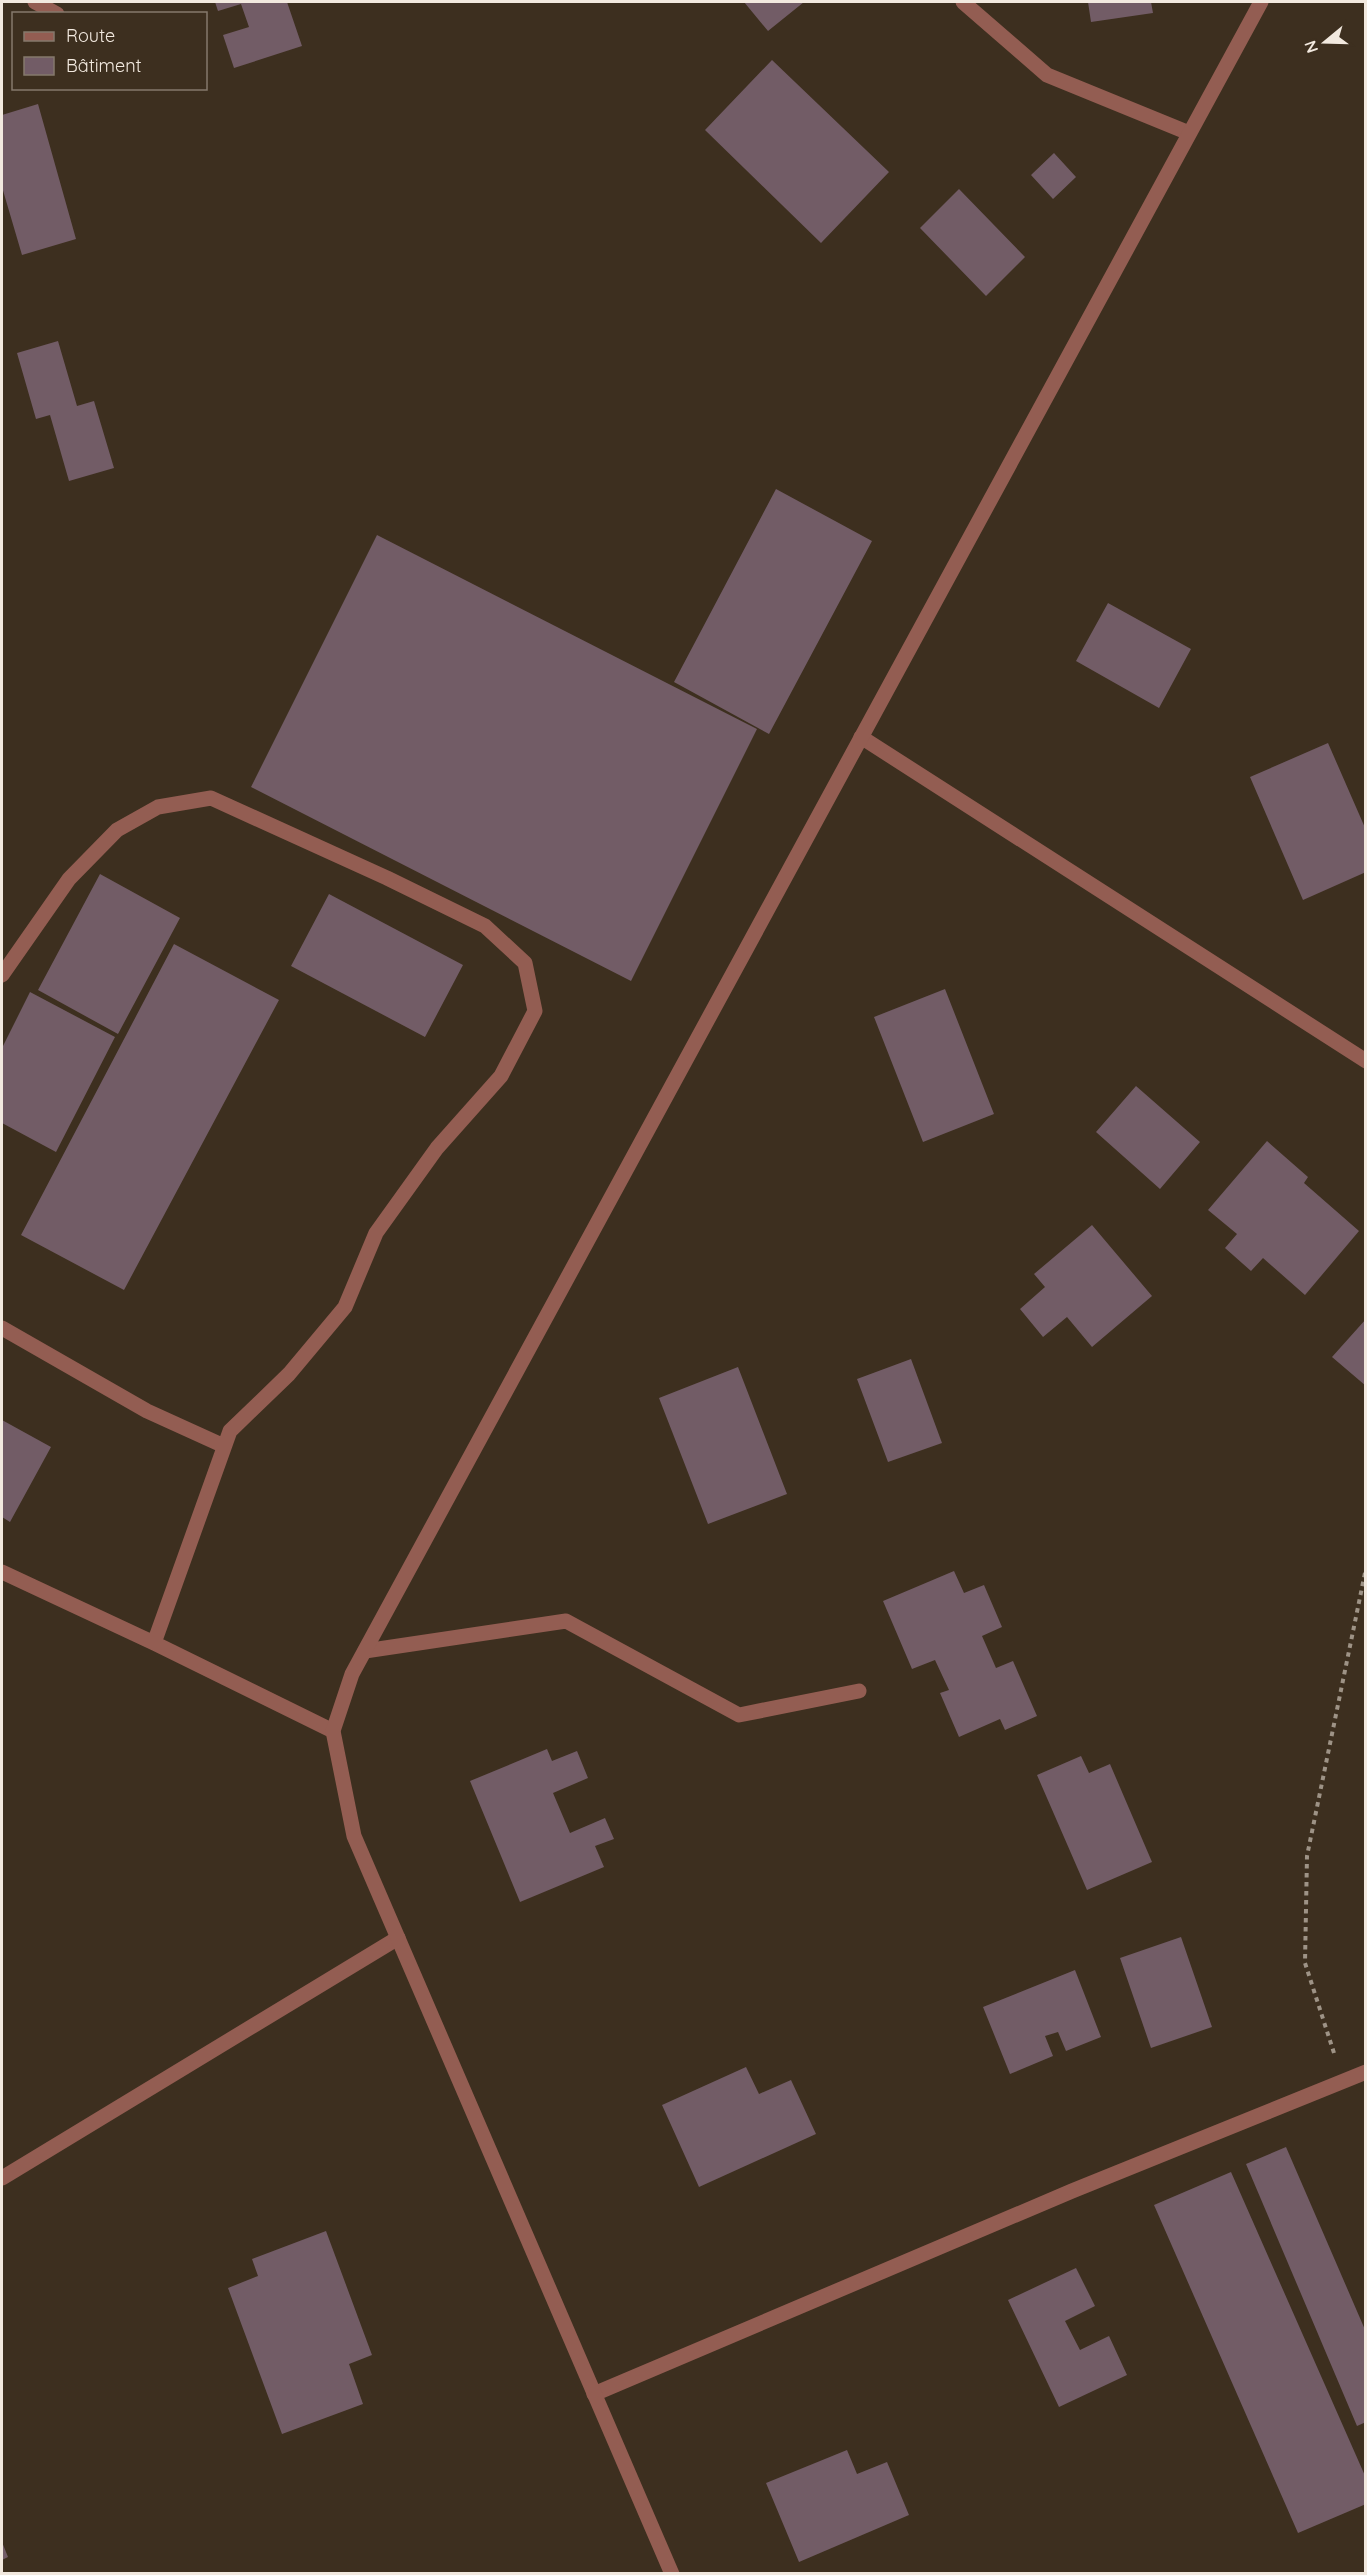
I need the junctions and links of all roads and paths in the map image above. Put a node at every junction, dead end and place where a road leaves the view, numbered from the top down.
1 (35, 2) edge
2 (963, 2) edge
3 (1261, 2) edge
4 (53, 12) edge
5 (1189, 133) junction
6 (861, 737) junction
7 (2, 975) edge
8 (1365, 1061) edge
9 (2, 1328) edge
10 (224, 1446) junction
11 (1365, 1568) edge
12 (2, 1572) edge
13 (154, 1643) junction
14 (365, 1651) junction
15 (859, 1691) dead end
16 (333, 1731) junction
17 (398, 1938) junction
18 (1365, 2072) edge
19 (1344, 2082) junction
20 (2, 2178) edge
21 (594, 2394) junction
22 (672, 2574) edge

1 - 4 street
2 - 5 street
3 - 5 street
5 - 6 street
6 - 8 street
6 - 14 street
7 - 10 street
9 - 10 street
10 - 13 street
11 - 19 path
12 - 13 street
13 - 16 street
14 - 15 street
14 - 16 street
16 - 17 street
17 - 20 street
17 - 21 street
18 - 19 street
19 - 21 street
21 - 22 street

